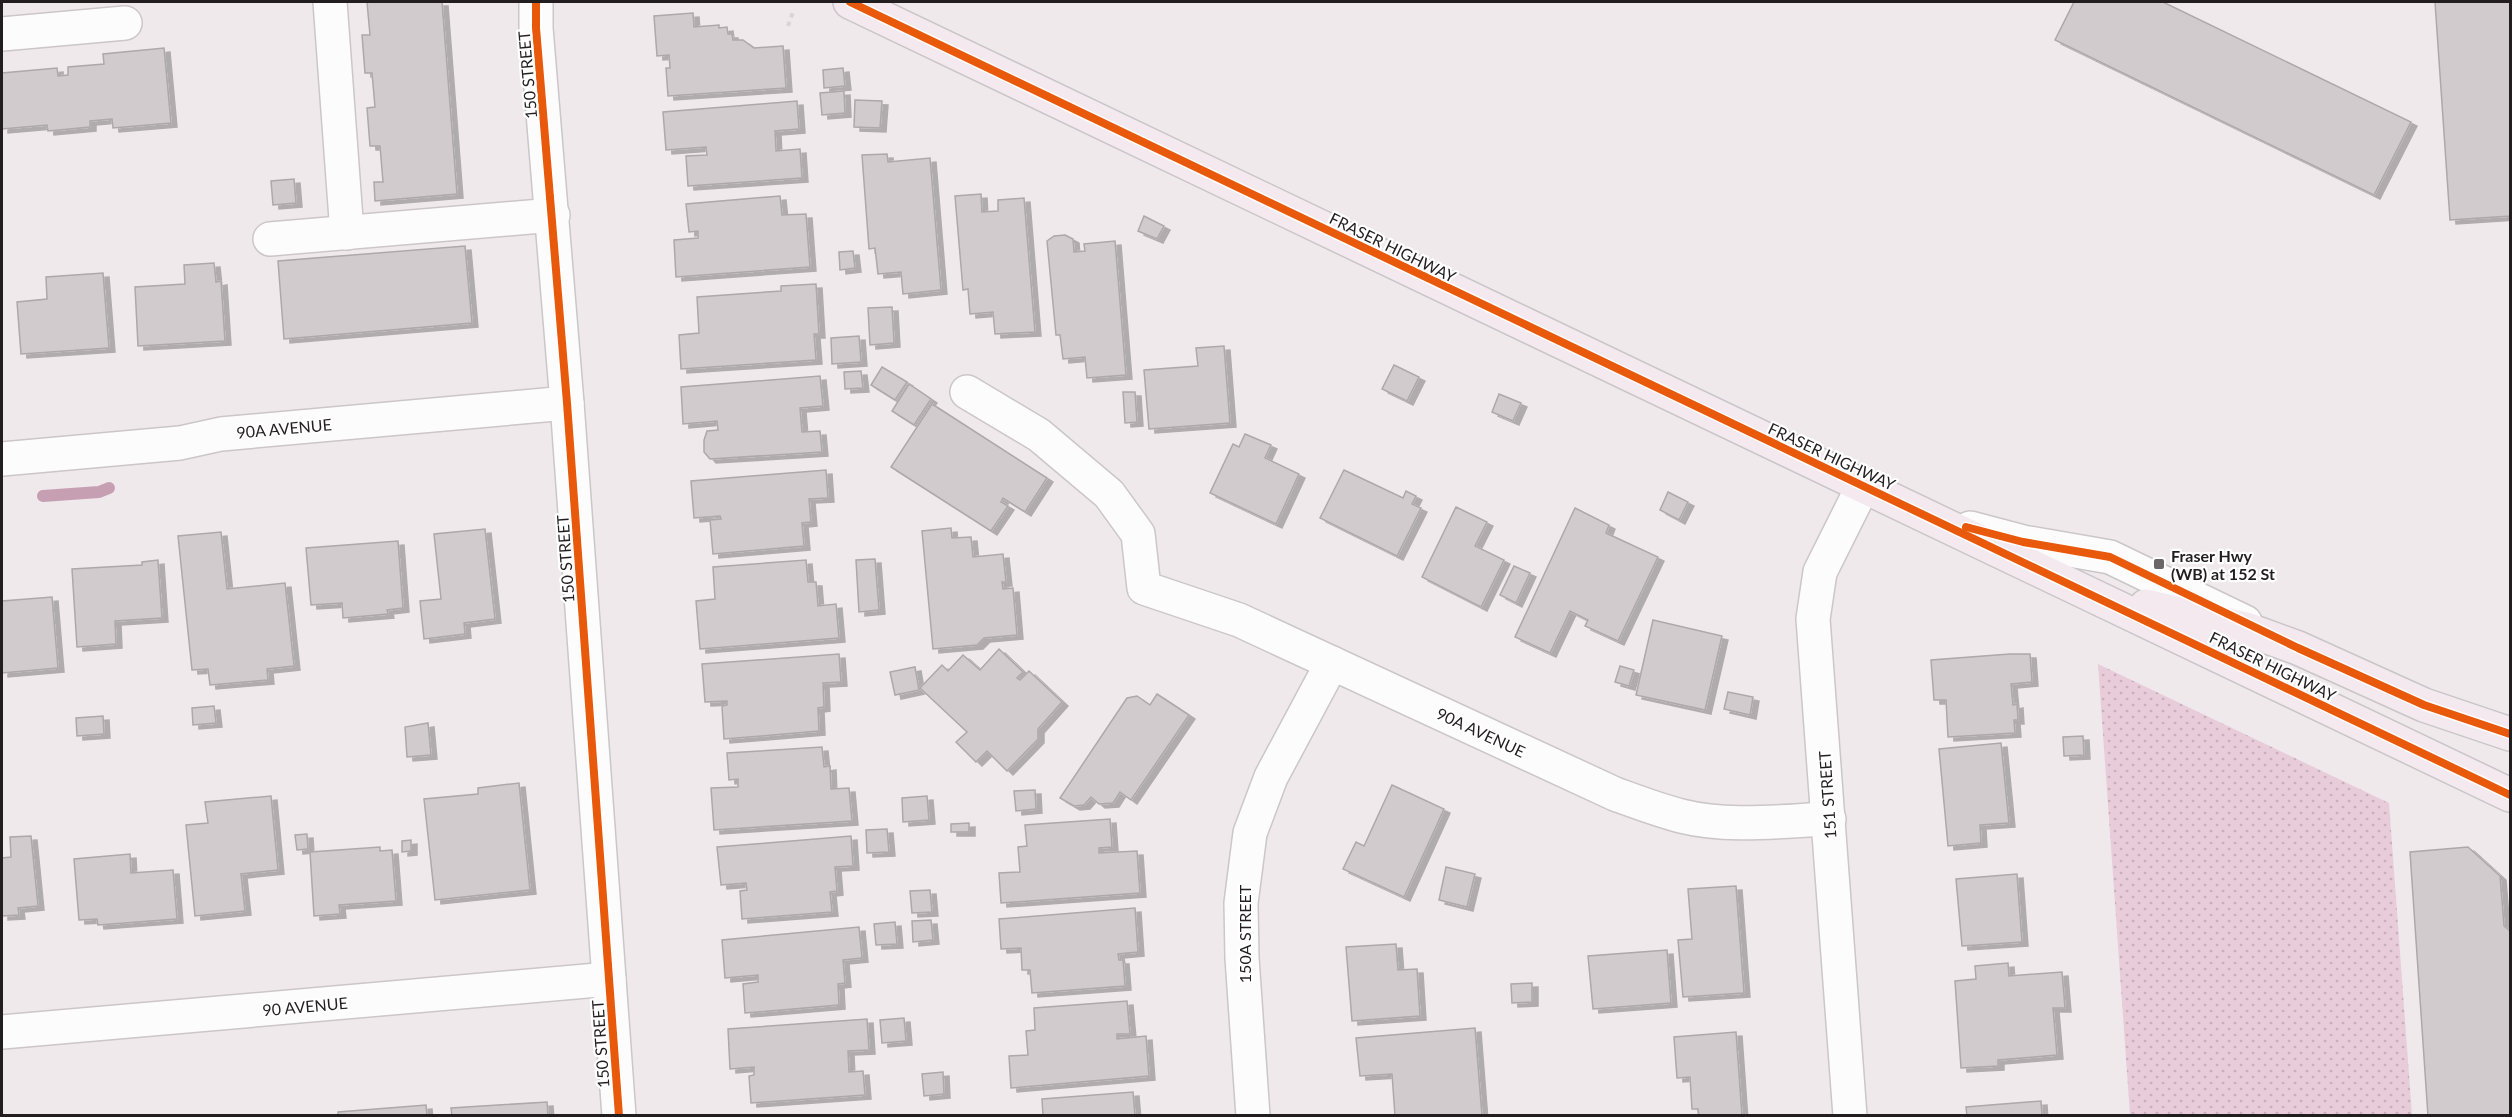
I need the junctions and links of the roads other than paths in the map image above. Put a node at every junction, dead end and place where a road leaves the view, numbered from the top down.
1 (330, 2) edge
2 (536, 2) edge
3 (850, 2) edge
4 (125, 23) dead end
5 (2, 34) edge
6 (553, 215) junction
7 (347, 233) junction
8 (270, 239) dead end
9 (967, 392) dead end
10 (567, 403) junction
11 (2, 459) edge
12 (1863, 486) junction
13 (1926, 516) junction
14 (2089, 592) junction
15 (2298, 648) junction
16 (1332, 663) junction
17 (2511, 734) edge
18 (2511, 795) edge
19 (1829, 819) junction
20 (609, 979) junction
21 (2, 1032) edge
22 (619, 1116) edge
23 (1253, 1116) edge
24 (1850, 1116) edge

1 - 7 street
2 - 6 street, 150 STREET
3 - 12 main road, FRASER HIGHWAY
4 - 5 street
6 - 7 street
6 - 10 street, 150 STREET
7 - 8 street
9 - 16 street, 90A AVENUE
10 - 11 street, 90A AVENUE
10 - 20 street, 150 STREET
12 - 13 main road, FRASER HIGHWAY
12 - 19 street, 151 STREET
13 - 14 main road, FRASER HIGHWAY
13 - 15 street, FRASER HIGHWAY
14 - 15 main road, FRASER HIGHWAY
14 - 18 main road, FRASER HIGHWAY
15 - 17 main road
16 - 19 street, 90A AVENUE
16 - 23 street, 150A STREET
19 - 24 street, 151 STREET
20 - 21 street, 90 AVENUE
20 - 22 street, 150 STREET

